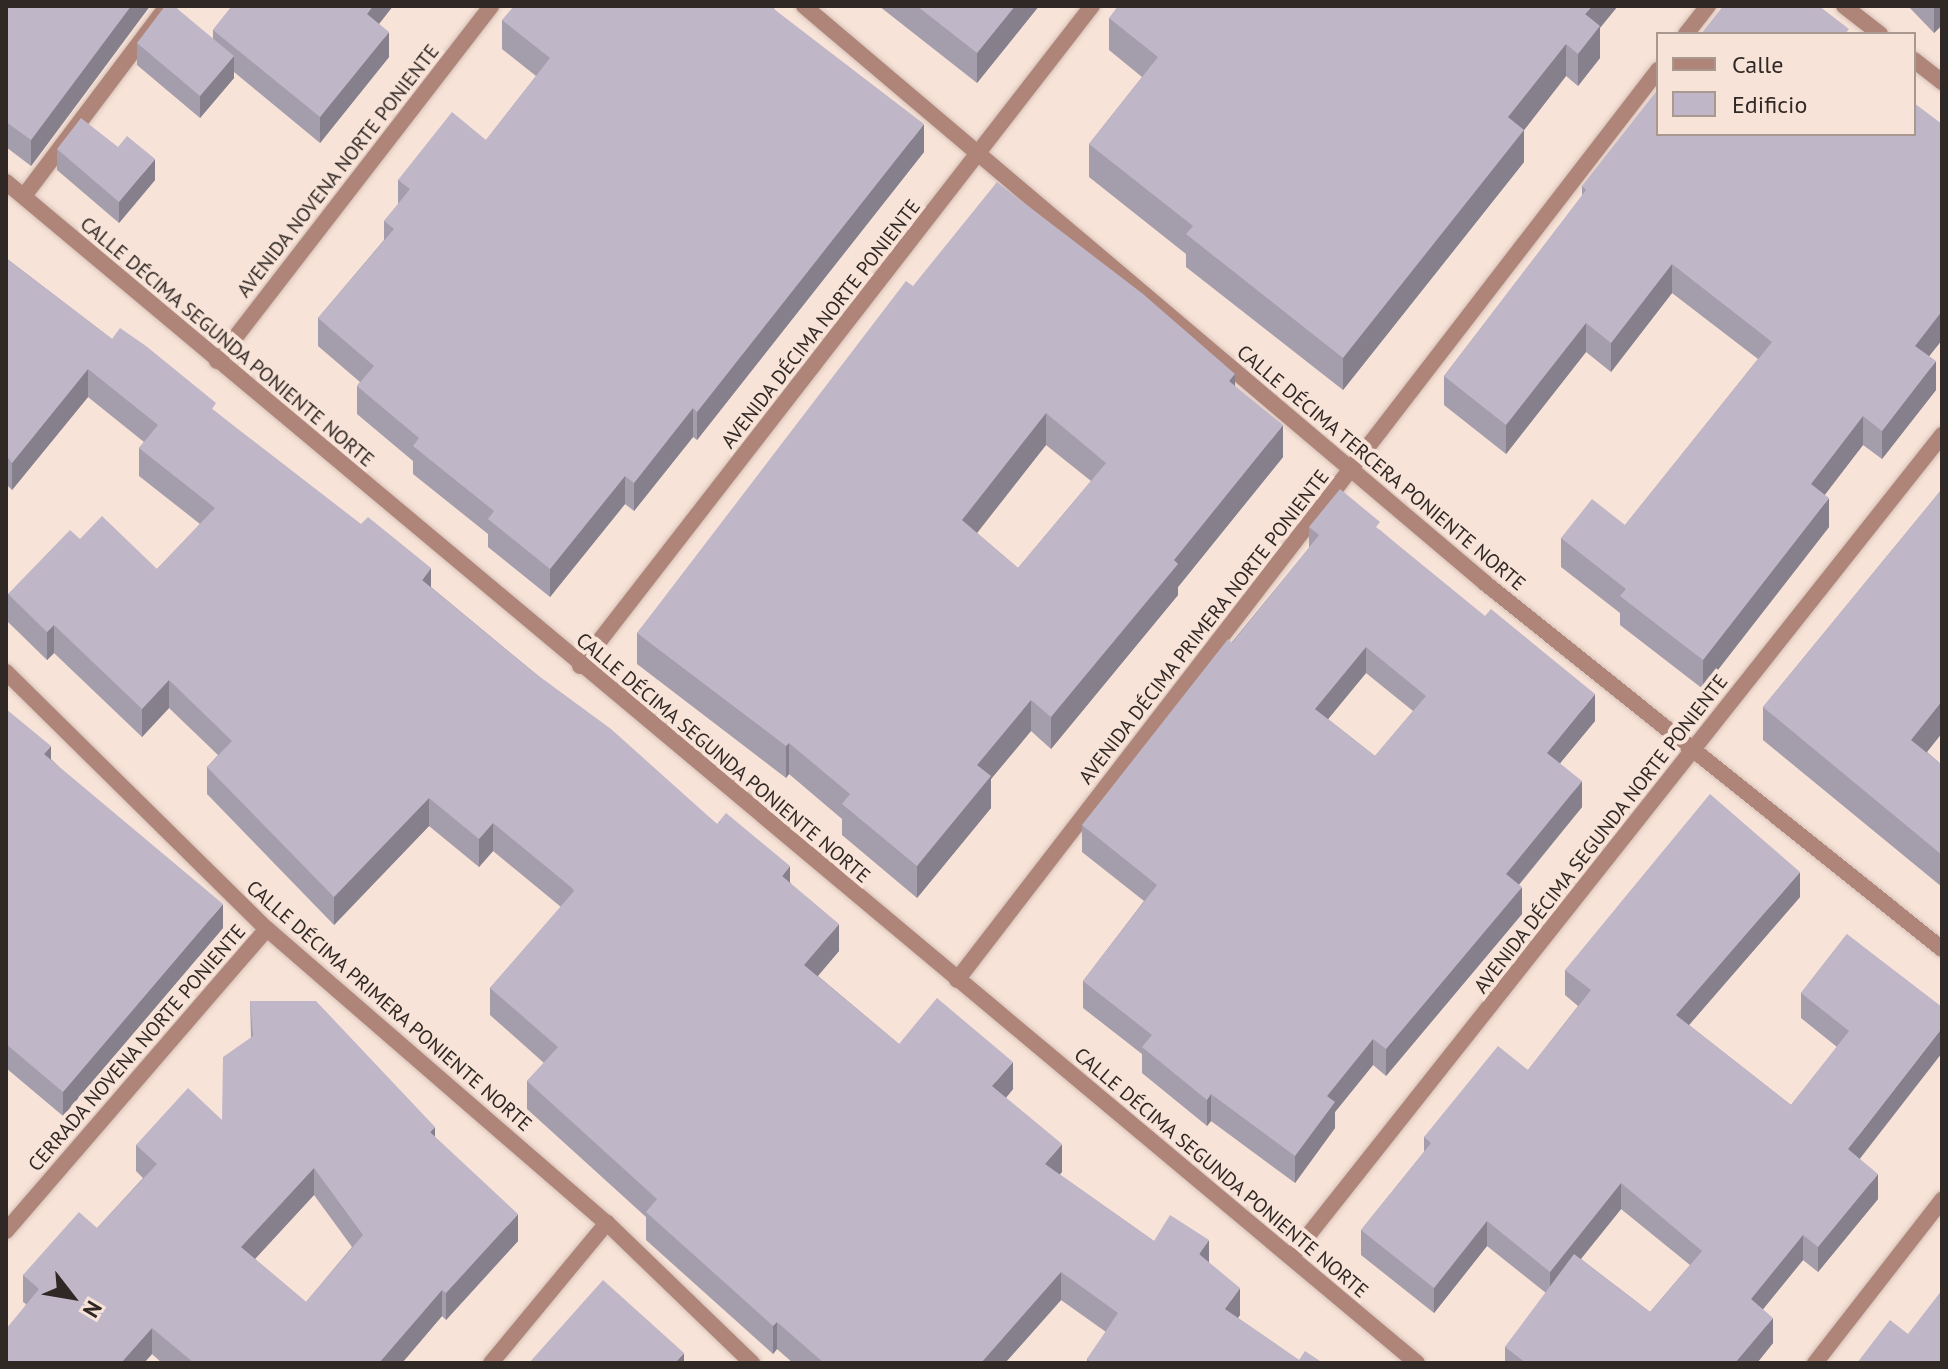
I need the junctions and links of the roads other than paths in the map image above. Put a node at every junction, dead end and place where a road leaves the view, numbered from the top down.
1 (167, 6) edge
2 (491, 6) edge
3 (804, 6) edge
4 (1092, 6) edge
5 (1708, 6) edge
6 (1844, 6) edge
7 (1688, 32) edge
8 (1877, 32) edge
9 (1916, 62) edge
10 (1656, 73) edge
11 (1942, 82) edge
12 (979, 154) junction
13 (6, 182) edge
14 (24, 196) junction
15 (217, 361) junction
16 (1942, 435) edge
17 (1350, 469) junction
18 (580, 666) junction
19 (6, 672) edge
20 (1694, 747) junction
21 (267, 929) junction
22 (1942, 949) edge
23 (957, 980) junction
24 (1942, 1200) edge
25 (607, 1223) junction
26 (6, 1231) edge
27 (1291, 1257) junction
28 (491, 1363) edge
29 (752, 1363) edge
30 (1417, 1363) edge
31 (1815, 1363) edge

1 - 14 street
2 - 15 street, AVENIDA NOVENA NORTE PONIENTE
3 - 12 street, CALLE DÉCIMA TERCERA PONIENTE NORTE
4 - 12 street, AVENIDA DÉCIMA NORTE PONIENTE
5 - 7 street
6 - 8 street
9 - 11 street
10 - 17 street, AVENIDA DÉCIMA PRIMERA NORTE PONIENTE
12 - 17 street, CALLE DÉCIMA TERCERA PONIENTE NORTE
12 - 18 street, AVENIDA DÉCIMA NORTE PONIENTE
13 - 14 street, CALLE DÉCIMA SEGUNDA PONIENTE NORTE
14 - 15 street, CALLE DÉCIMA SEGUNDA PONIENTE NORTE
15 - 18 street, CALLE DÉCIMA SEGUNDA PONIENTE NORTE
16 - 20 street, AVENIDA DÉCIMA SEGUNDA NORTE PONIENTE
17 - 20 street, CALLE DÉCIMA TERCERA PONIENTE NORTE
17 - 23 street, AVENIDA DÉCIMA PRIMERA NORTE PONIENTE
18 - 23 street, CALLE DÉCIMA SEGUNDA PONIENTE NORTE
19 - 21 street, CALLE DÉCIMA PRIMERA PONIENTE NORTE
20 - 22 street, CALLE DÉCIMA TERCERA PONIENTE NORTE
20 - 27 street, AVENIDA DÉCIMA SEGUNDA NORTE PONIENTE
21 - 25 street, CALLE DÉCIMA PRIMERA PONIENTE NORTE
21 - 26 street, CERRADA NOVENA NORTE PONIENTE
23 - 27 street, CALLE DÉCIMA SEGUNDA PONIENTE NORTE
24 - 31 street
25 - 28 street
25 - 29 street, CALLE DÉCIMA PRIMERA PONIENTE NORTE
27 - 30 street, CALLE DÉCIMA SEGUNDA PONIENTE NORTE

